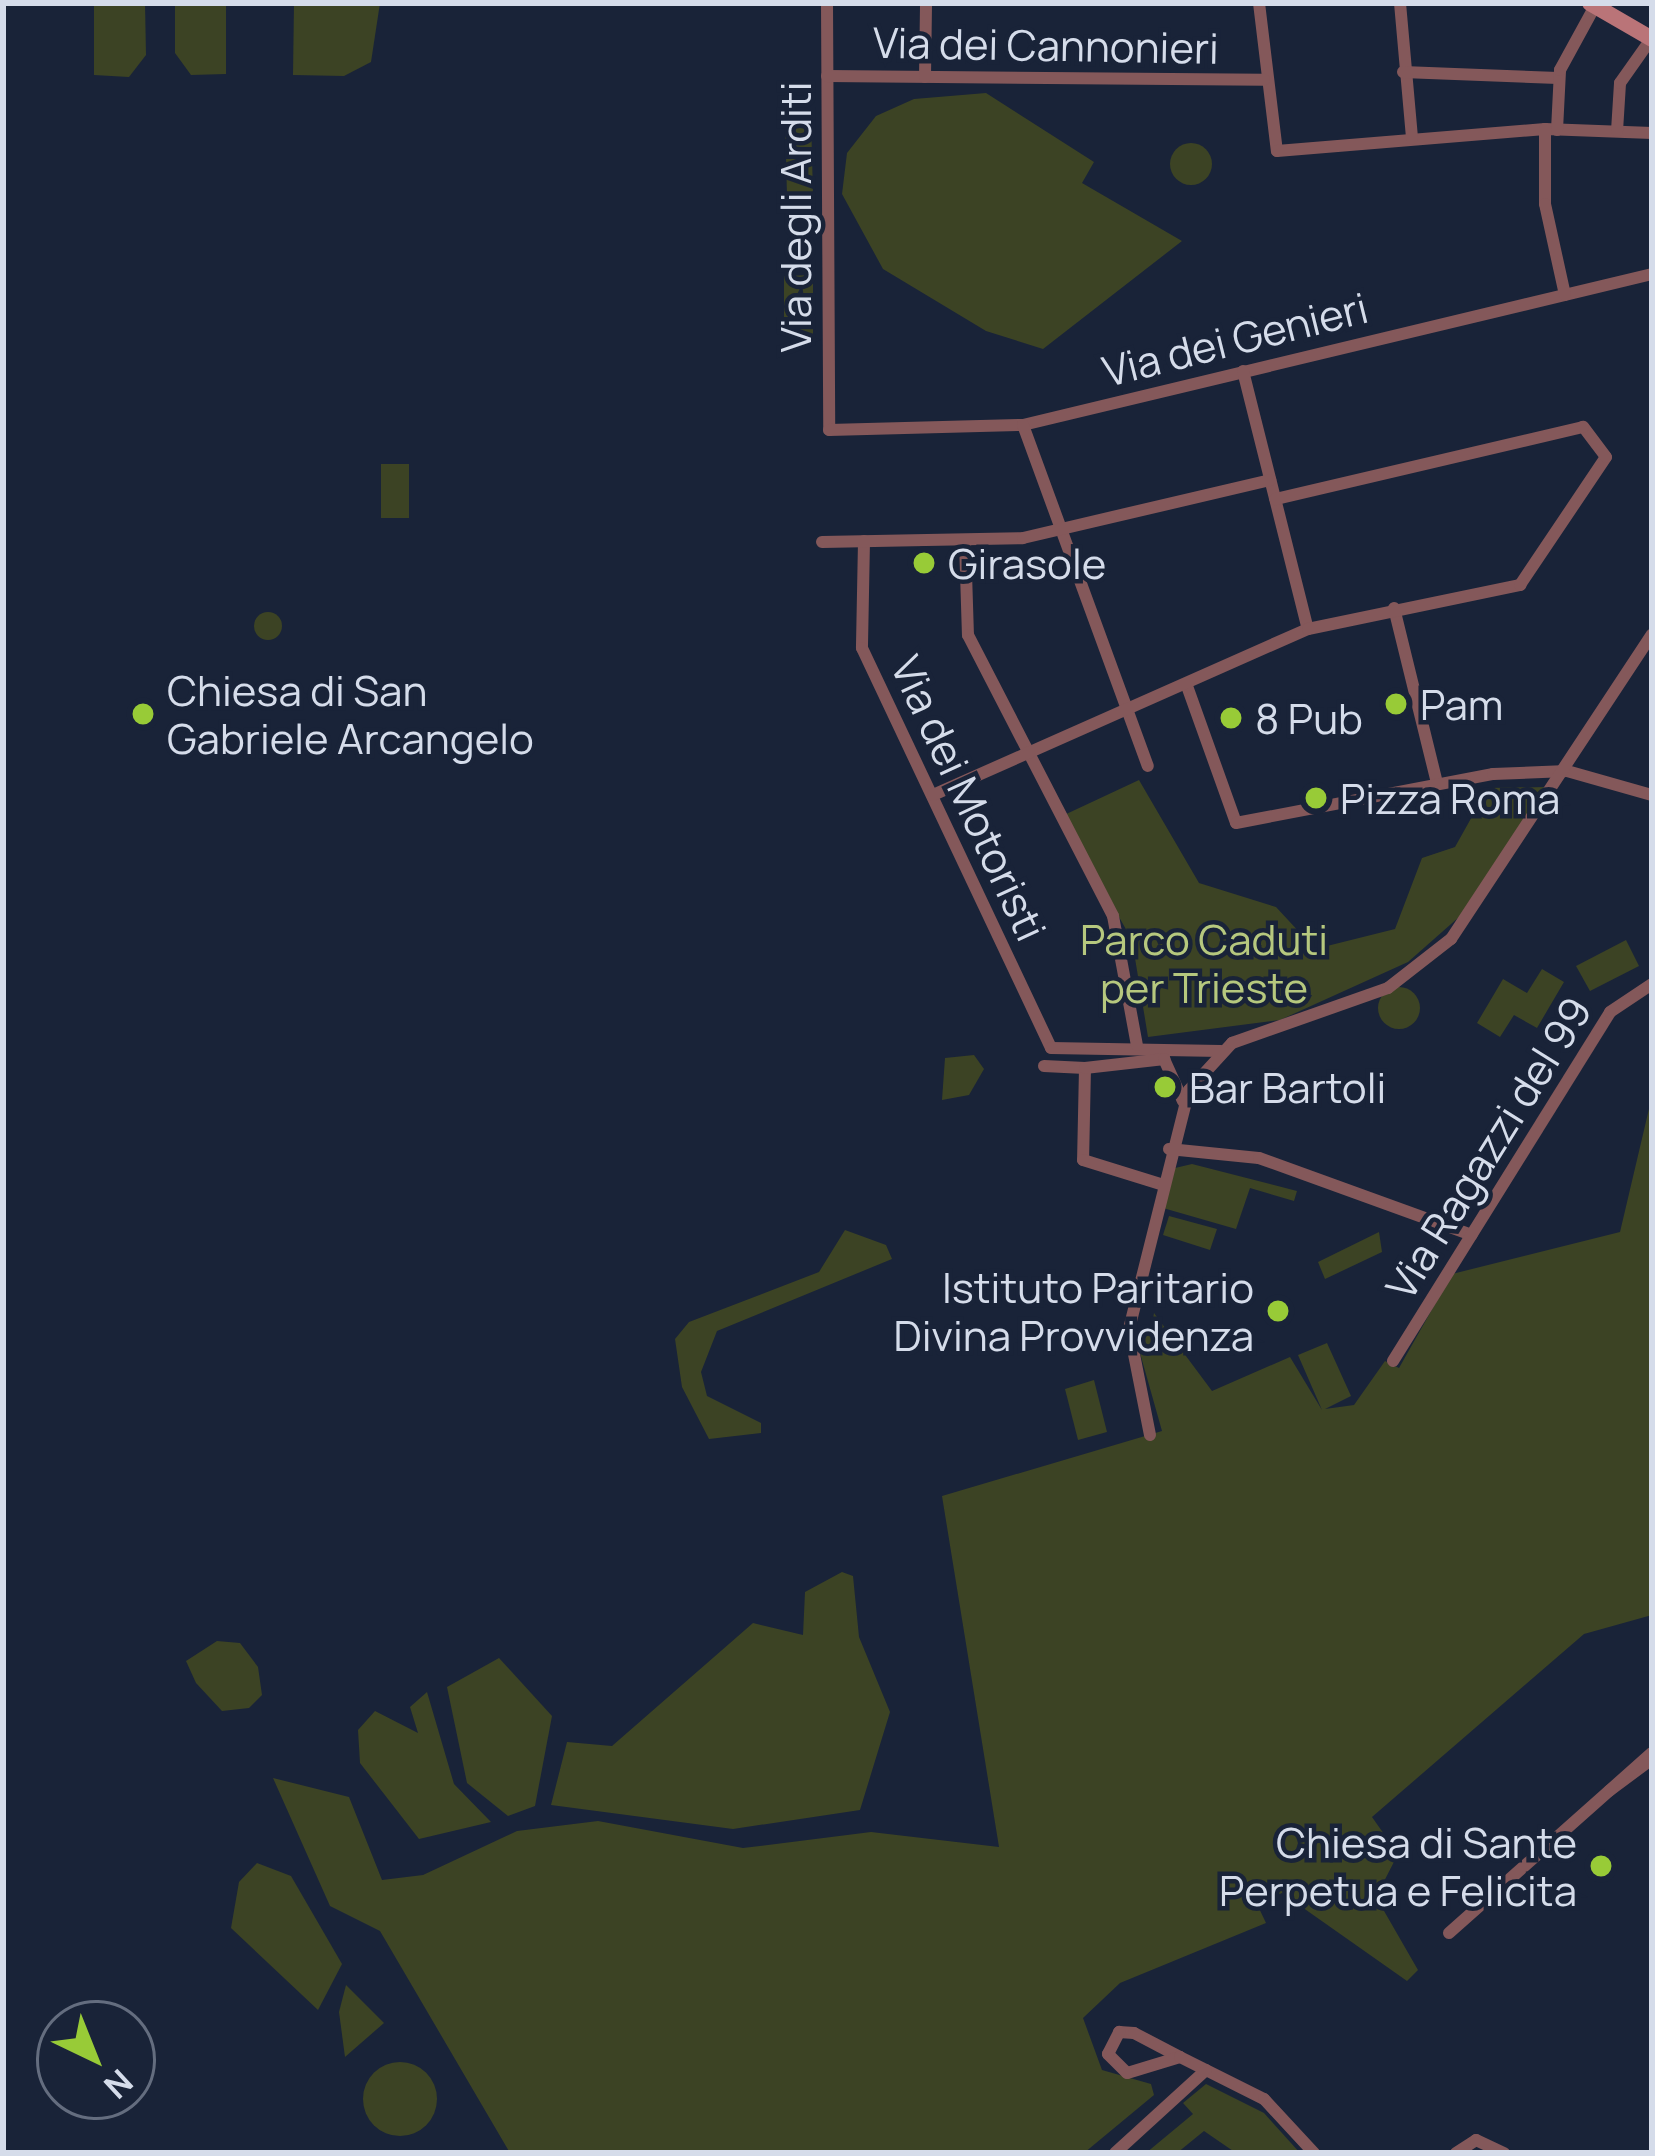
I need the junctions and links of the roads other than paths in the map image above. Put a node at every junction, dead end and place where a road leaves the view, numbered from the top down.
1 (827, 3) edge
2 (926, 3) edge
3 (1259, 3) edge
4 (1400, 3) edge
5 (1592, 4) edge
6 (1652, 39) edge
7 (1637, 57) junction
8 (1652, 67) edge
9 (1403, 72) junction
10 (827, 76) junction
11 (925, 76) junction
12 (1558, 78) junction
13 (1264, 80) junction
14 (1551, 129) junction
15 (1617, 130) junction
16 (1652, 133) edge
17 (1412, 138) junction
18 (1652, 274) edge
19 (1564, 296) junction
20 (1243, 371) junction
21 (1023, 424) junction
22 (829, 430) joint
23 (1270, 480) junction
24 (1275, 499) junction
25 (1063, 529) junction
26 (864, 541) junction
27 (964, 541) junction
28 (822, 542) dead end
29 (1394, 608) junction
30 (1308, 629) junction
31 (1652, 634) edge
32 (1187, 686) junction
33 (1126, 707) junction
34 (1022, 755) junction
35 (1148, 766) dead end
36 (1567, 771) junction
37 (1436, 779) junction
38 (1652, 795) edge
39 (933, 796) junction
40 (1652, 984) edge
41 (1137, 1045) junction
42 (1221, 1051) junction
43 (1044, 1066) dead end
44 (1085, 1068) junction
45 (1183, 1101) junction
46 (1169, 1149) junction
47 (1160, 1184) junction
48 (1472, 1235) junction
49 (1393, 1361) dead end
50 (1150, 1435) dead end
51 (1652, 1756) edge
52 (1449, 1933) dead end
53 (1180, 2057) junction
54 (1206, 2070) junction
55 (1115, 2153) edge
56 (1314, 2153) edge
57 (1456, 2153) edge
58 (1504, 2153) edge

1 - 10 street, Via degli Arditi
2 - 11 street
3 - 13 street
4 - 9 street
5 - 6 main road
5 - 12 street
6 - 7 street
7 - 8 street
7 - 15 street
9 - 12 street
9 - 17 street
10 - 11 street, Via dei Cannonieri
10 - 22 street, Via degli Arditi
11 - 13 street, Via dei Cannonieri
12 - 14 street
13 - 17 street
14 - 15 street
14 - 17 street
14 - 19 street
15 - 16 street
18 - 19 street, Via dei Genieri
19 - 20 street, Via dei Genieri
20 - 21 street, Via dei Genieri
20 - 23 street
21 - 22 street, Via dei Genieri
21 - 25 street
23 - 24 street
23 - 25 street
24 - 29 street
24 - 30 street
25 - 27 street
25 - 33 street
26 - 27 street
26 - 28 street
26 - 39 street, Via dei Motoristi
27 - 34 street
29 - 30 street
29 - 37 street
30 - 32 street
31 - 36 street
32 - 33 street
32 - 37 street
33 - 34 street
33 - 35 street
34 - 39 street
34 - 41 street
36 - 37 street
36 - 38 street
36 - 42 street
39 - 41 street, Via dei Motoristi
40 - 48 street, Via Ragazzi del 99
41 - 42 street, Via dei Motoristi
42 - 45 street
43 - 44 street
44 - 45 street
44 - 47 street
45 - 46 street
46 - 47 street
46 - 48 street
47 - 50 street
48 - 49 street, Via Ragazzi del 99
51 - 52 street
53 - 53 street
53 - 54 street
54 - 55 street
54 - 56 street
57 - 58 street

